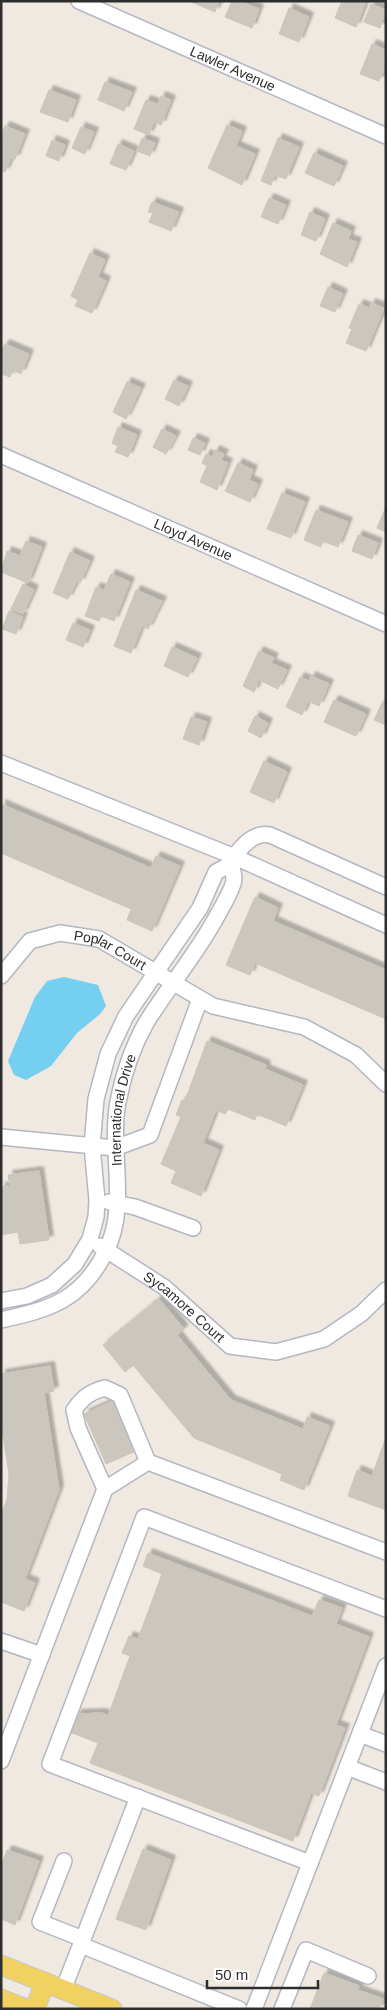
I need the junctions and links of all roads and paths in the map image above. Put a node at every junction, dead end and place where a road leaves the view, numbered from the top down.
1 (79, 1) edge
2 (386, 136) edge
3 (1, 455) edge
4 (386, 624) edge
5 (1, 764) edge
6 (233, 860) junction
7 (386, 887) edge
8 (386, 925) edge
9 (157, 972) junction
10 (1, 976) edge
11 (174, 982) junction
12 (200, 999) junction
13 (386, 1084) edge
14 (1, 1137) edge
15 (92, 1146) junction
16 (115, 1148) junction
17 (97, 1200) junction
18 (116, 1203) junction
19 (193, 1228) dead end
20 (90, 1239) junction
21 (106, 1250) junction
22 (386, 1290) edge
23 (1, 1301) edge
24 (1, 1320) edge
25 (148, 1462) junction
26 (105, 1489) junction
27 (386, 1552) edge
28 (386, 1609) edge
29 (1, 1641) edge
30 (42, 1655) junction
31 (384, 1674) edge
32 (360, 1734) junction
33 (386, 1744) edge
34 (1, 1761) edge
35 (347, 1767) junction
36 (386, 1782) edge
37 (138, 1797) junction
38 (64, 1861) dead end
39 (310, 1863) junction
40 (82, 1942) junction
41 (1, 1965) edge
42 (368, 1976) dead end
43 (45, 1982) junction
44 (63, 1990) junction
45 (35, 2009) edge
46 (112, 2009) edge
47 (239, 2009) edge
48 (254, 2009) edge
49 (282, 2009) edge

1 - 2 street, Lawler Avenue
3 - 4 street, Lloyd Avenue
5 - 6 street
6 - 7 street, International Drive
6 - 8 street
6 - 9 street, International Drive
6 - 11 street, International Drive
9 - 10 street, Poplar Court
9 - 11 street, Poplar Court
9 - 15 street, International Drive
11 - 12 street
11 - 16 street, International Drive
12 - 13 street
12 - 16 street
14 - 15 street
15 - 16 street
15 - 17 street, International Drive
16 - 18 street, International Drive
17 - 18 street
17 - 20 street, International Drive
18 - 19 street
18 - 21 street, International Drive
20 - 21 street, Sycamore Court
20 - 23 street, International Drive
21 - 22 street, Sycamore Court
21 - 24 street, International Drive
25 - 26 street
25 - 26 street
25 - 27 street
26 - 30 street
28 - 37 street
29 - 30 street
30 - 34 street
31 - 32 street
32 - 33 street
32 - 35 street
35 - 36 street
35 - 39 street
37 - 39 street
37 - 40 street
38 - 40 street
39 - 48 street
40 - 44 street
40 - 47 street
41 - 43 main road
42 - 49 street
43 - 44 main road
43 - 45 main road
44 - 46 main road

